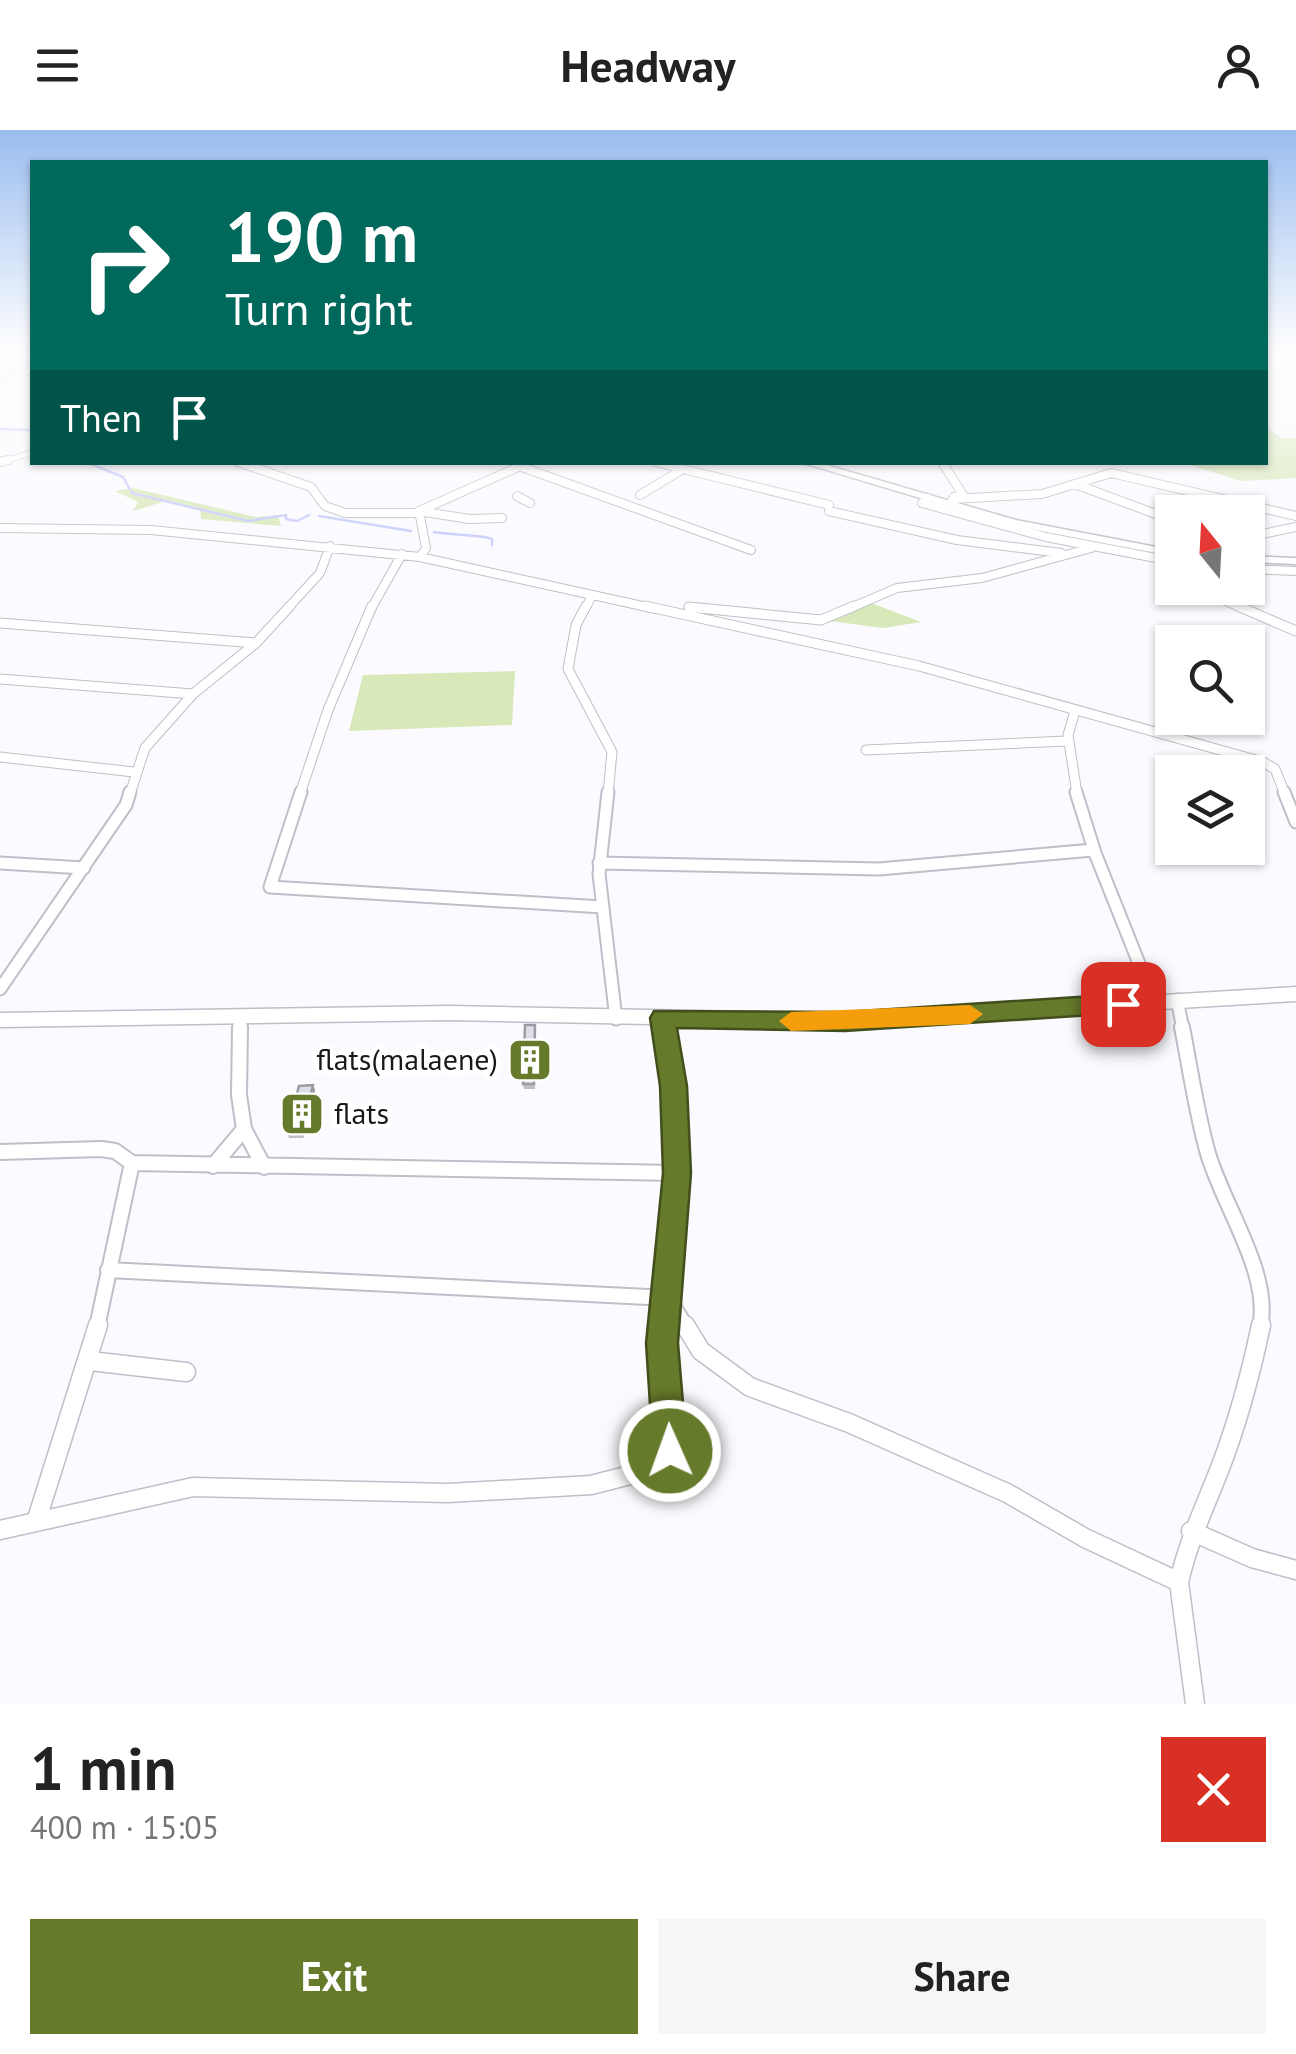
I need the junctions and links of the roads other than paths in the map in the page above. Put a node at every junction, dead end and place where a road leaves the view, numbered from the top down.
1 (30, 454) edge
2 (0, 462) edge
3 (247, 465) edge
4 (523, 465) edge
5 (528, 465) edge
6 (666, 465) edge
7 (814, 465) edge
8 (944, 465) edge
9 (684, 470) junction
10 (1075, 484) junction
11 (640, 495) dead end
12 (1204, 495) edge
13 (517, 496) dead end
14 (928, 498) junction
15 (951, 501) junction
16 (530, 503) dead end
17 (1265, 509) edge
18 (418, 512) junction
19 (1155, 514) edge
20 (1296, 516) edge
21 (502, 518) dead end
22 (1296, 527) edge
23 (0, 528) edge
24 (1265, 533) edge
25 (330, 546) junction
26 (1091, 548) junction
27 (1155, 549) edge
28 (751, 550) dead end
29 (402, 554) junction
30 (1064, 554) junction
31 (420, 557) junction
32 (1155, 558) edge
33 (1265, 560) edge
34 (1296, 561) edge
35 (1265, 570) edge
36 (1296, 571) edge
37 (592, 596) junction
38 (1236, 605) edge
39 (650, 607) junction
40 (0, 623) edge
41 (1296, 631) edge
42 (256, 643) junction
43 (0, 679) edge
44 (193, 694) junction
45 (1075, 711) junction
46 (1066, 741) junction
47 (866, 750) dead end
48 (0, 757) edge
49 (134, 772) junction
50 (1296, 822) edge
51 (1093, 850) junction
52 (0, 863) edge
53 (600, 863) junction
54 (84, 868) junction
55 (603, 907) junction
56 (0, 989) edge
57 (1296, 994) edge
58 (1177, 1000) junction
59 (1154, 1001) junction
60 (240, 1016) junction
61 (663, 1018) junction
62 (616, 1019) junction
63 (0, 1020) edge
64 (244, 1128) junction
65 (0, 1152) edge
66 (132, 1163) junction
67 (213, 1166) junction
68 (264, 1167) junction
69 (677, 1173) junction
70 (108, 1270) junction
71 (668, 1298) junction
72 (90, 1361) junction
73 (186, 1372) dead end
74 (36, 1522) junction
75 (0, 1530) edge
76 (1191, 1531) junction
77 (1296, 1570) edge
78 (1178, 1582) junction
79 (1195, 1704) edge

1 - 2 street
3 - 18 street
4 - 18 street
5 - 28 street
6 - 9 street
7 - 14 main road
8 - 15 street
9 - 11 street
9 - 30 street
10 - 12 street
10 - 15 street
10 - 19 street
13 - 16 street
14 - 15 main road
14 - 26 street
15 - 27 main road
17 - 20 street
18 - 21 street
18 - 31 street
22 - 24 street
23 - 25 street
25 - 29 street
25 - 42 street
26 - 30 street
26 - 32 street
29 - 31 street
29 - 55 street
30 - 39 street
31 - 37 street
33 - 34 main road
35 - 36 street
37 - 39 street
37 - 53 street
38 - 41 street
39 - 45 street
40 - 42 street
42 - 44 street
43 - 44 street
44 - 49 street
45 - 46 street
45 - 50 street
46 - 47 street
46 - 51 street
48 - 49 street
49 - 54 street
51 - 53 street
51 - 59 street
52 - 54 street
53 - 55 street
54 - 56 street
55 - 62 street
57 - 58 main road
58 - 59 main road
58 - 76 street
59 - 61 main road
60 - 62 main road
60 - 63 main road
60 - 64 street
61 - 62 main road
61 - 69 street
64 - 67 street
64 - 68 street
65 - 66 street
66 - 67 street
66 - 70 street
67 - 68 street
68 - 69 street
69 - 71 street
70 - 71 street
70 - 72 street
71 - 74 street
71 - 78 street
72 - 73 street
72 - 74 street
74 - 75 street
76 - 77 street
76 - 78 street
78 - 79 street

